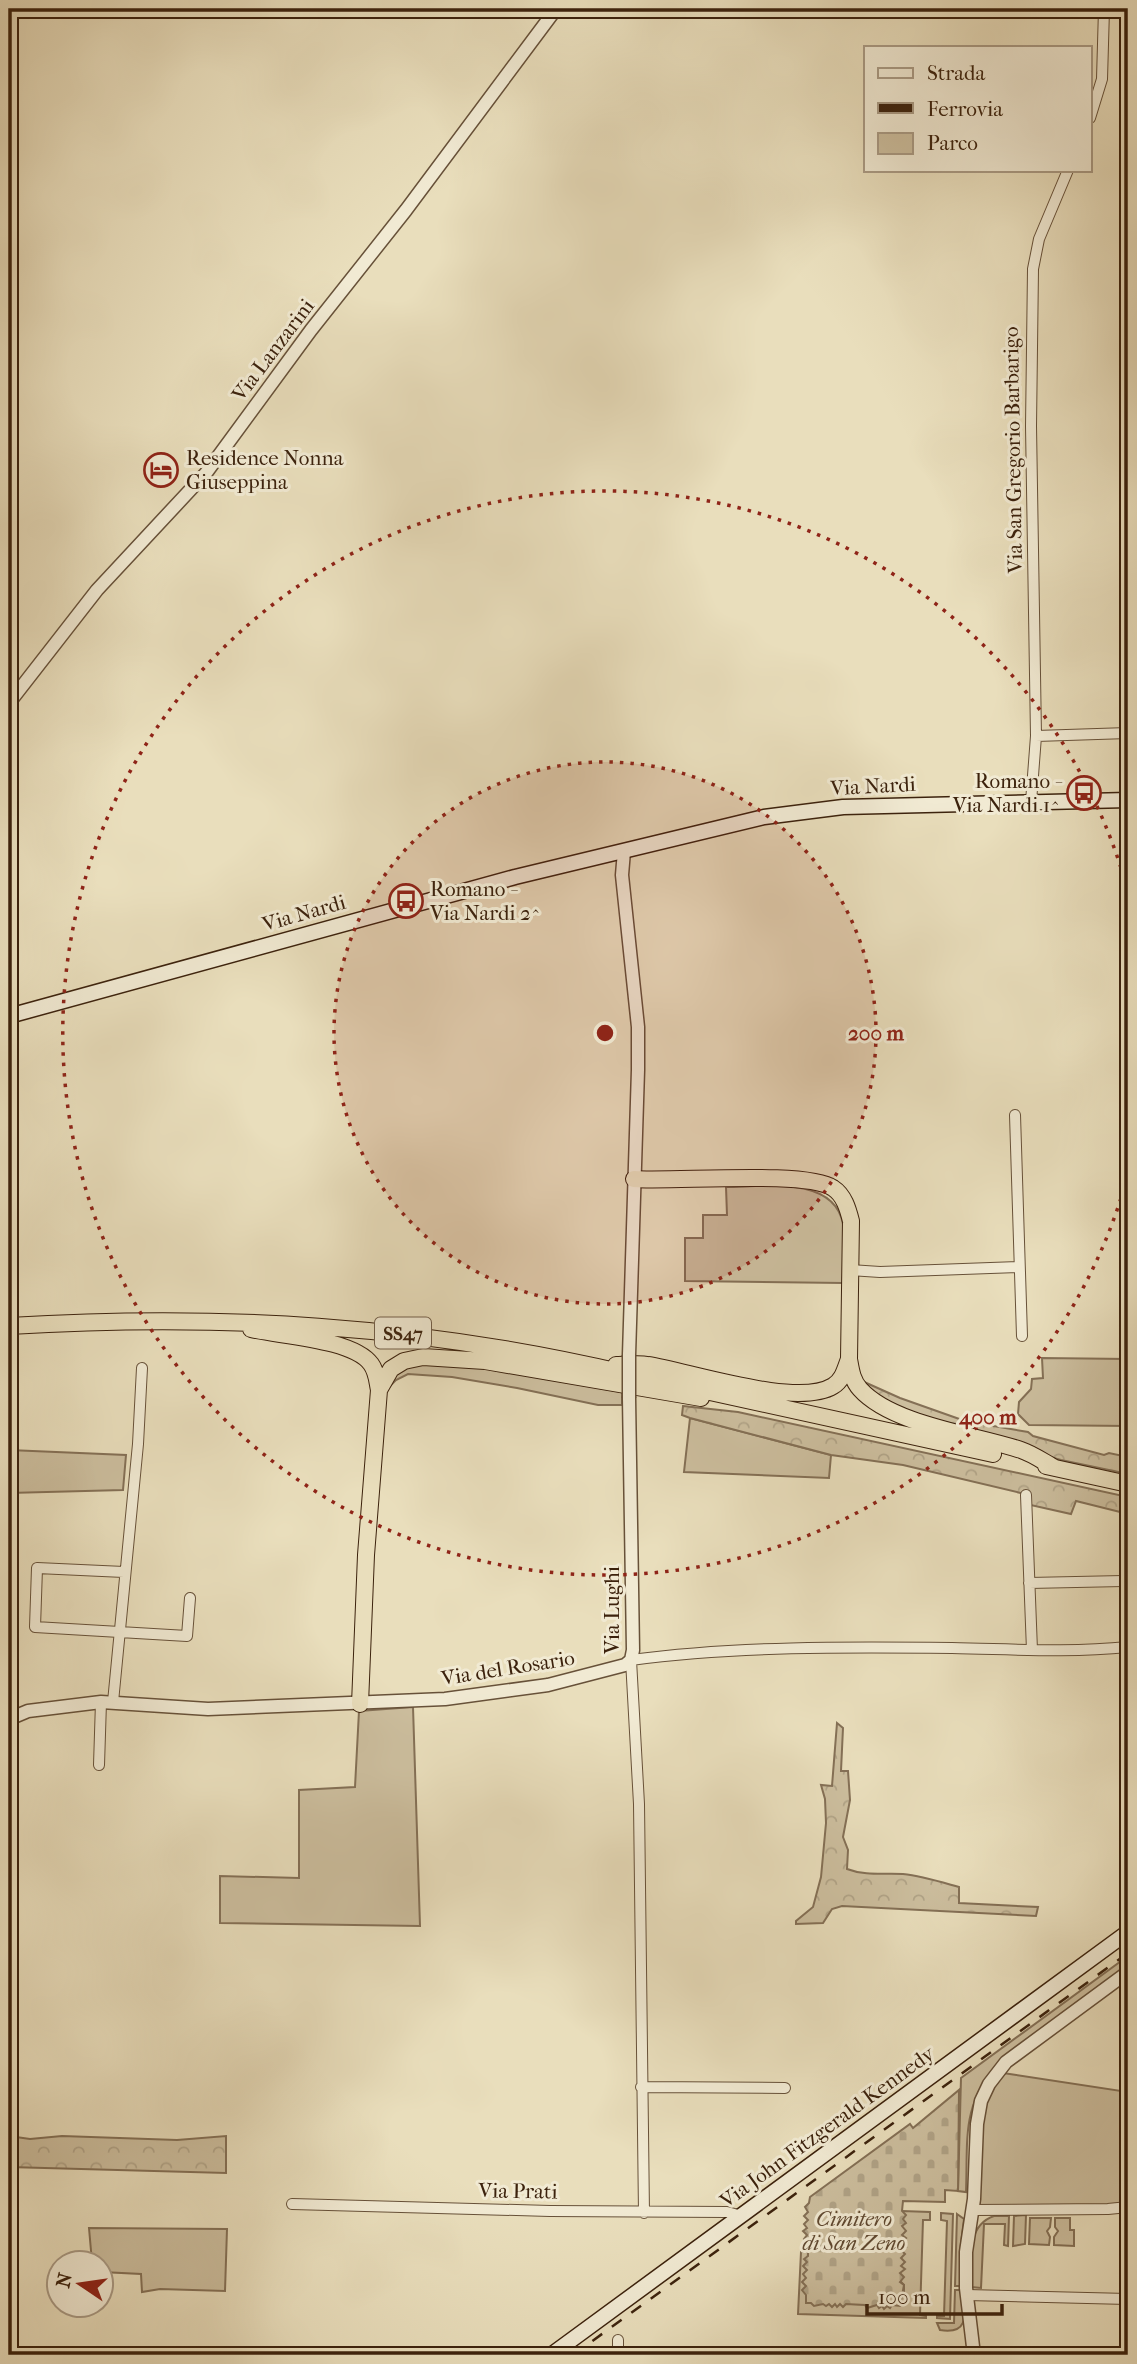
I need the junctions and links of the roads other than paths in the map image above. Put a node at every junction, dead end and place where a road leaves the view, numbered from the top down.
1 (556, 9) edge
2 (1104, 9) edge
3 (1092, 112) edge
4 (1067, 172) edge
5 (9, 703) edge
6 (1128, 733) edge
7 (1036, 736) junction
8 (1128, 800) edge
9 (1031, 802) junction
10 (617, 852) junction
11 (9, 1016) edge
12 (1015, 1115) dead end
13 (634, 1179) junction
14 (1019, 1267) junction
15 (850, 1270) junction
16 (214, 1321) junction
17 (9, 1326) edge
18 (1022, 1336) dead end
19 (849, 1359) junction
20 (590, 1365) junction
21 (142, 1368) dead end
22 (379, 1390) junction
23 (748, 1400) junction
24 (1055, 1468) junction
25 (1128, 1484) edge
26 (1026, 1495) dead end
27 (124, 1572) junction
28 (1123, 1581) dead end
29 (1029, 1583) junction
30 (191, 1598) dead end
31 (119, 1632) junction
32 (1128, 1647) edge
33 (1032, 1650) junction
34 (631, 1660) junction
35 (107, 1702) junction
36 (360, 1704) junction
37 (9, 1720) edge
38 (99, 1765) dead end
39 (1128, 1932) edge
40 (1128, 1972) edge
41 (641, 2087) junction
42 (785, 2088) dead end
43 (292, 2204) dead end
44 (1128, 2207) edge
45 (972, 2210) junction
46 (644, 2213) junction
47 (742, 2216) junction
48 (967, 2295) junction
49 (1128, 2299) edge
50 (618, 2340) dead end
51 (551, 2355) edge
52 (618, 2355) edge
53 (974, 2355) edge

1 - 5 street, Via Lanzarini
2 - 3 street
4 - 7 street, Via San Gregorio Barbarigo
6 - 7 street
7 - 9 street, Via San Gregorio Barbarigo
8 - 9 main road, Via Nardi
9 - 10 main road, Via Nardi
10 - 11 main road, Via Nardi
10 - 13 street, Via Lughi
12 - 14 street
13 - 15 highway
13 - 34 street, Via Lughi, bridge
14 - 15 street
14 - 18 street
15 - 19 highway
16 - 17 highway, SS47
16 - 20 highway, SS47
16 - 22 highway
19 - 20 highway
19 - 24 highway
20 - 23 highway, SS47
21 - 27 street
22 - 23 highway
22 - 36 highway
23 - 24 highway, SS47
24 - 25 highway, SS47
26 - 29 street
27 - 31 street
27 - 31 street
28 - 29 street
29 - 33 street
30 - 31 street
31 - 35 street
32 - 33 street, Via del Rosario
33 - 34 street, Via del Rosario
34 - 36 street, Via del Rosario
34 - 41 street, Via Lughi
35 - 36 street, Via del Rosario
35 - 37 street, Via del Rosario
35 - 38 street
39 - 47 main road, Via John Fitzgerald Kennedy
40 - 45 street
41 - 42 street
41 - 46 street, Via Lughi
43 - 46 street, Via Prati
44 - 45 street
45 - 48 street
46 - 47 street, Via Prati
47 - 51 main road, Via John Fitzgerald Kennedy
48 - 49 street
48 - 53 street
50 - 52 street

